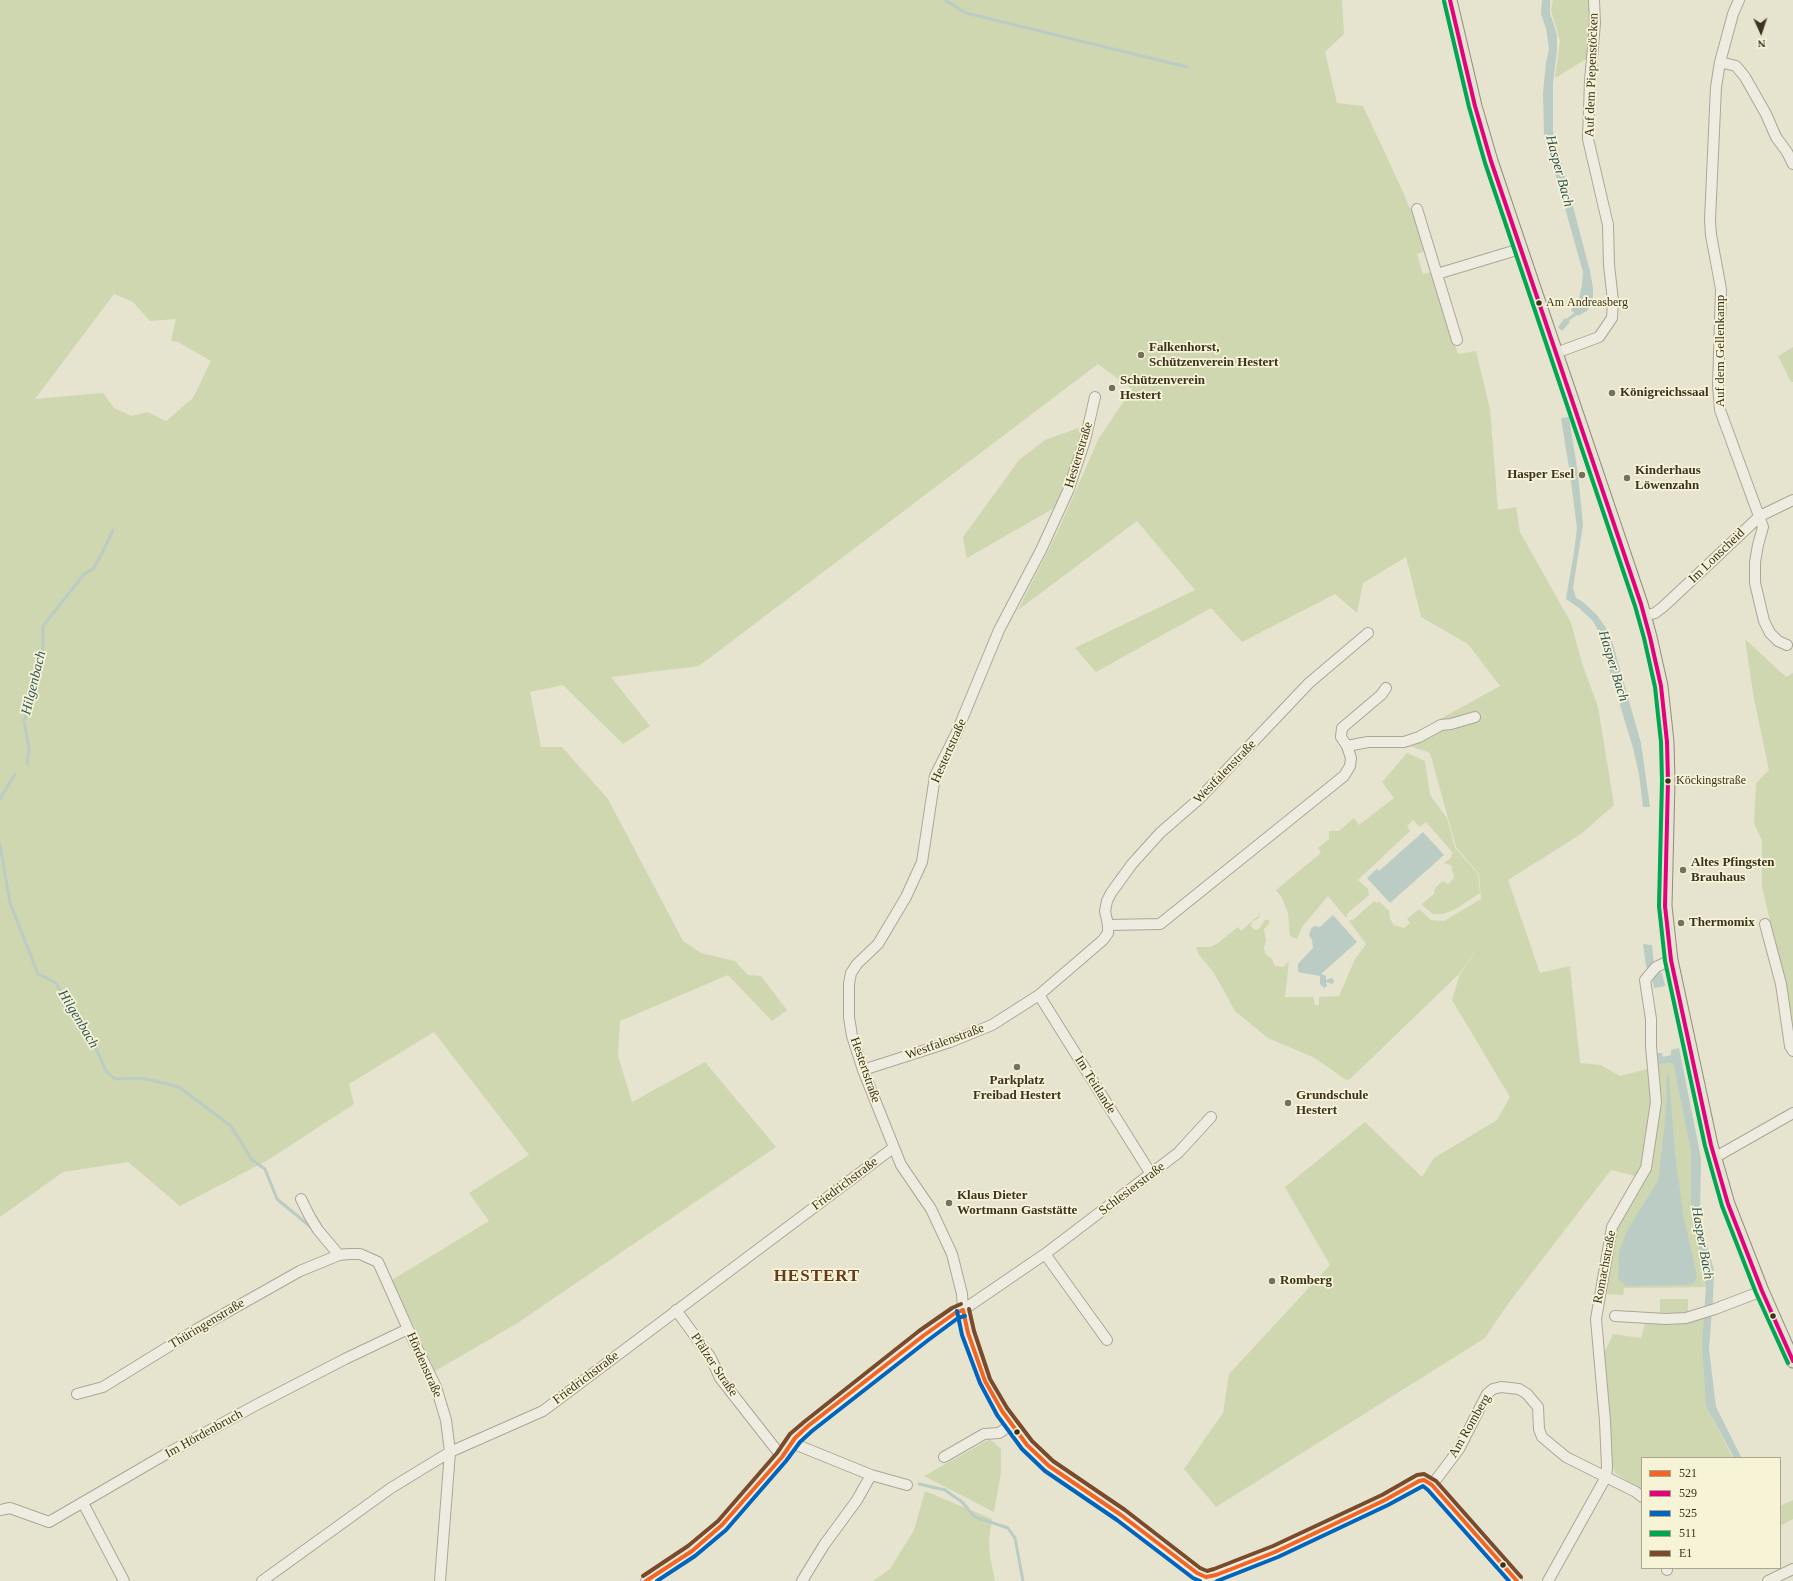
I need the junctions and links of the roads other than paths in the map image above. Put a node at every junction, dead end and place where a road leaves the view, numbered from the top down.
1 (1450, 0) edge
2 (1594, 0) edge
3 (1739, 0) edge
4 (1720, 62) junction
5 (1793, 164) edge
6 (1417, 208) dead end
7 (1520, 248) junction
8 (1438, 274) junction
9 (1457, 340) dead end
10 (1556, 352) junction
11 (1095, 397) dead end
12 (1793, 500) edge
13 (1760, 516) junction
14 (1644, 616) junction
15 (1368, 633) dead end
16 (1787, 645) dead end
17 (1386, 688) dead end
18 (1475, 717) dead end
19 (1347, 746) junction
20 (1765, 924) dead end
21 (1108, 925) junction
22 (1671, 960) junction
23 (1039, 996) junction
24 (1793, 1051) edge
25 (863, 1070) junction
26 (1793, 1113) edge
27 (1211, 1116) dead end
28 (893, 1148) junction
29 (1714, 1158) junction
30 (1151, 1174) junction
31 (301, 1199) dead end
32 (1045, 1254) junction
33 (339, 1256) junction
34 (1762, 1291) junction
35 (676, 1310) junction
36 (963, 1310) junction
37 (1615, 1316) dead end
38 (408, 1329) junction
39 (1107, 1340) dead end
40 (1793, 1361) edge
41 (77, 1394) dead end
42 (1011, 1425) junction
43 (792, 1443) junction
44 (450, 1452) junction
45 (782, 1457) junction
46 (944, 1457) dead end
47 (871, 1475) junction
48 (1606, 1477) junction
49 (907, 1485) dead end
50 (1432, 1485) junction
51 (1641, 1497) edge
52 (83, 1503) junction
53 (0, 1510) edge
54 (1793, 1570) edge
55 (1203, 1579) edge
56 (124, 1581) edge
57 (262, 1581) edge
58 (440, 1581) edge
59 (646, 1581) edge
60 (802, 1581) edge
61 (1517, 1581) edge
62 (1548, 1581) edge
63 (1768, 1581) edge

1 - 7 main road
2 - 10 street, Auf dem Piepenstöcken
3 - 4 street, Auf dem Gellenkamp
4 - 5 street
4 - 13 street, Auf dem Gellenkamp
6 - 8 street
7 - 8 street
7 - 10 main road
8 - 9 street
10 - 14 main road
11 - 25 street, Hestertstraße
12 - 13 street, Im Lonscheid
13 - 14 street, Im Lonscheid
13 - 16 street, Auf dem Gellenkamp
14 - 22 main road
15 - 21 street, Westfalenstraße
17 - 19 street
18 - 19 street
19 - 21 street
20 - 24 street
21 - 23 street, Westfalenstraße
22 - 29 main road
22 - 48 street, Romachstraße
23 - 25 street, Westfalenstraße
23 - 30 street, Im Teitlande
25 - 28 street, Hestertstraße
26 - 29 street
27 - 30 street, Schlesierstraße
28 - 35 street, Friedrichstraße
28 - 36 street, Hestertstraße
29 - 34 main road
30 - 32 street, Schlesierstraße
31 - 33 street
32 - 36 street, Schlesierstraße
32 - 39 street
33 - 38 street, Hördenstraße
33 - 41 street, Thüringenstraße
34 - 37 street, Romachstraße
34 - 40 main road
35 - 44 street, Friedrichstraße
35 - 45 street, Pfälzer Straße
36 - 42 street, Hestertstraße
36 - 43 street, Schlesierstraße
38 - 44 street, Hördenstraße
38 - 52 street, Im Hördenbruch
42 - 46 street
42 - 55 street, Hestertstraße
43 - 45 street, Schlesierstraße
43 - 47 street
44 - 57 street, Friedrichstraße
44 - 58 street, Hördenstraße
45 - 59 street, Schlesierstraße
47 - 49 street
47 - 60 street
48 - 50 street, Am Romberg
48 - 51 street
48 - 62 street, Romachstraße
50 - 55 street, Hestertstraße
50 - 61 street
52 - 53 street, Im Hördenbruch
52 - 56 street
54 - 63 street

